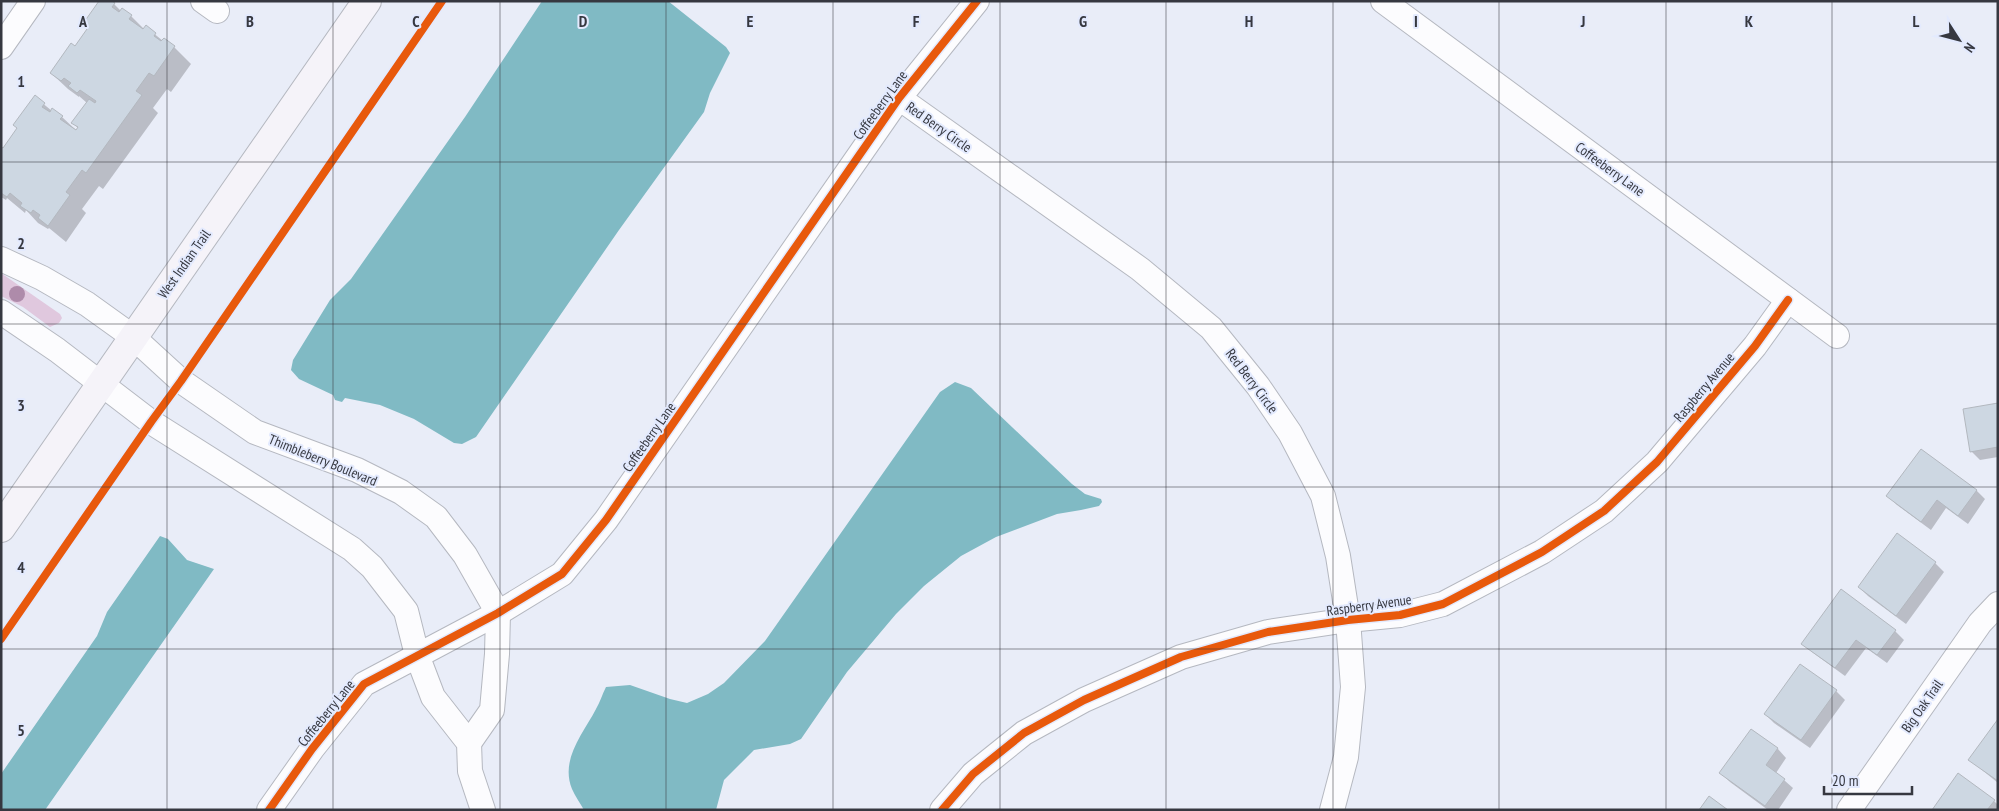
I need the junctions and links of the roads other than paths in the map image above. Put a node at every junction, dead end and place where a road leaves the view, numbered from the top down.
1 (367, 1) edge
2 (977, 1) edge
3 (1384, 1) edge
4 (25, 4) edge
5 (1, 47) edge
6 (899, 98) junction
7 (1, 259) edge
8 (1788, 300) junction
9 (1, 312) edge
10 (1837, 336) dead end
11 (133, 337) junction
12 (100, 385) junction
13 (1, 528) edge
14 (1998, 604) edge
15 (498, 612) junction
16 (1348, 620) junction
17 (417, 655) junction
18 (469, 743) junction
19 (269, 810) edge
20 (483, 810) edge
21 (942, 810) edge
22 (1332, 810) edge
23 (1849, 810) edge

1 - 11 main road, West Indian Trail
2 - 6 street, Coffeeberry Lane
3 - 8 street, Coffeeberry Lane
4 - 5 street
6 - 15 street, Coffeeberry Lane
6 - 16 street, Red Berry Circle
7 - 11 street, Thimbleberry Boulevard
8 - 10 street, Coffeeberry Lane
8 - 16 street, Raspberry Avenue
9 - 12 street
11 - 12 main road, West Indian Trail
11 - 15 street, Thimbleberry Boulevard
12 - 13 main road, West Indian Trail
12 - 17 street
14 - 23 street, Big Oak Trail
15 - 17 street, Coffeeberry Lane
15 - 18 street
16 - 21 street, Raspberry Avenue
16 - 22 street, Red Berry Circle
17 - 18 street
17 - 19 street, Coffeeberry Lane
18 - 20 street

